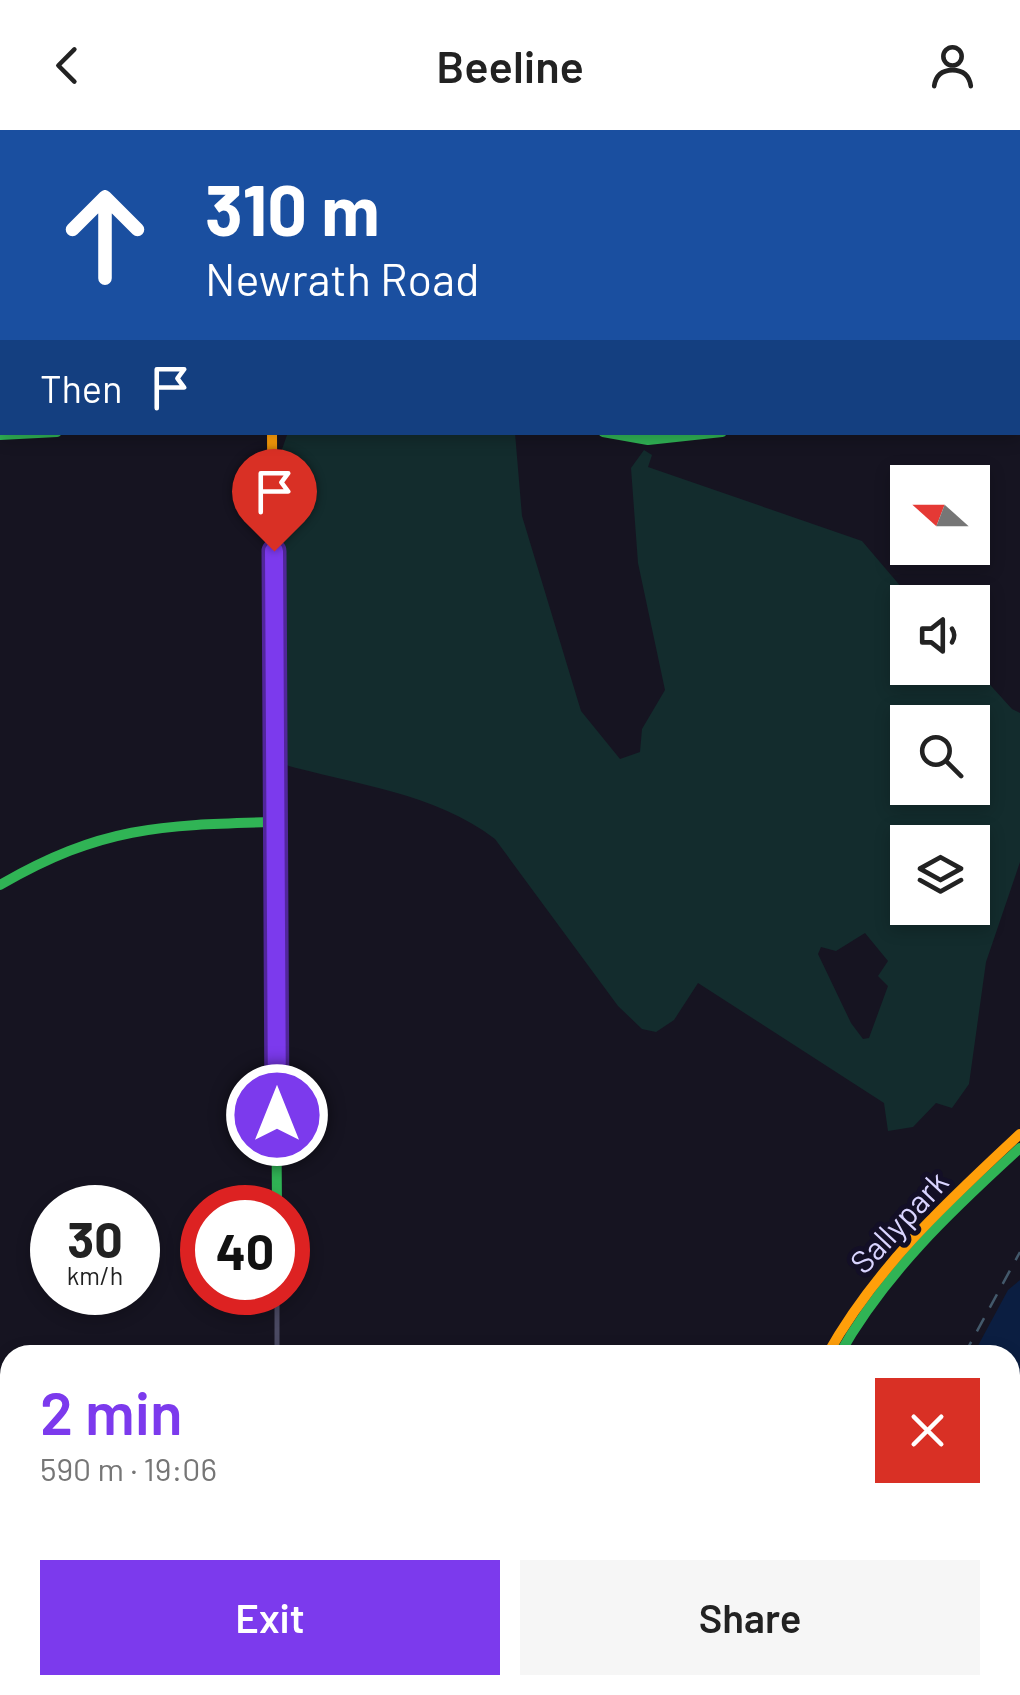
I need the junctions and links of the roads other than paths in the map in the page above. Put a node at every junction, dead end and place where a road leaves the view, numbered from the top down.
1 (272, 435) edge
2 (611, 435) edge
3 (701, 435) edge
4 (275, 822) junction
5 (0, 885) edge
6 (1020, 1134) edge
7 (1020, 1148) edge
8 (277, 1185) edge
9 (277, 1315) edge
10 (277, 1345) edge
11 (833, 1345) edge
12 (844, 1345) edge

1 - 4 street
2 - 3 street
4 - 5 street
4 - 8 street
6 - 11 street, Sallypark
7 - 12 street, Sallypark
9 - 10 street

